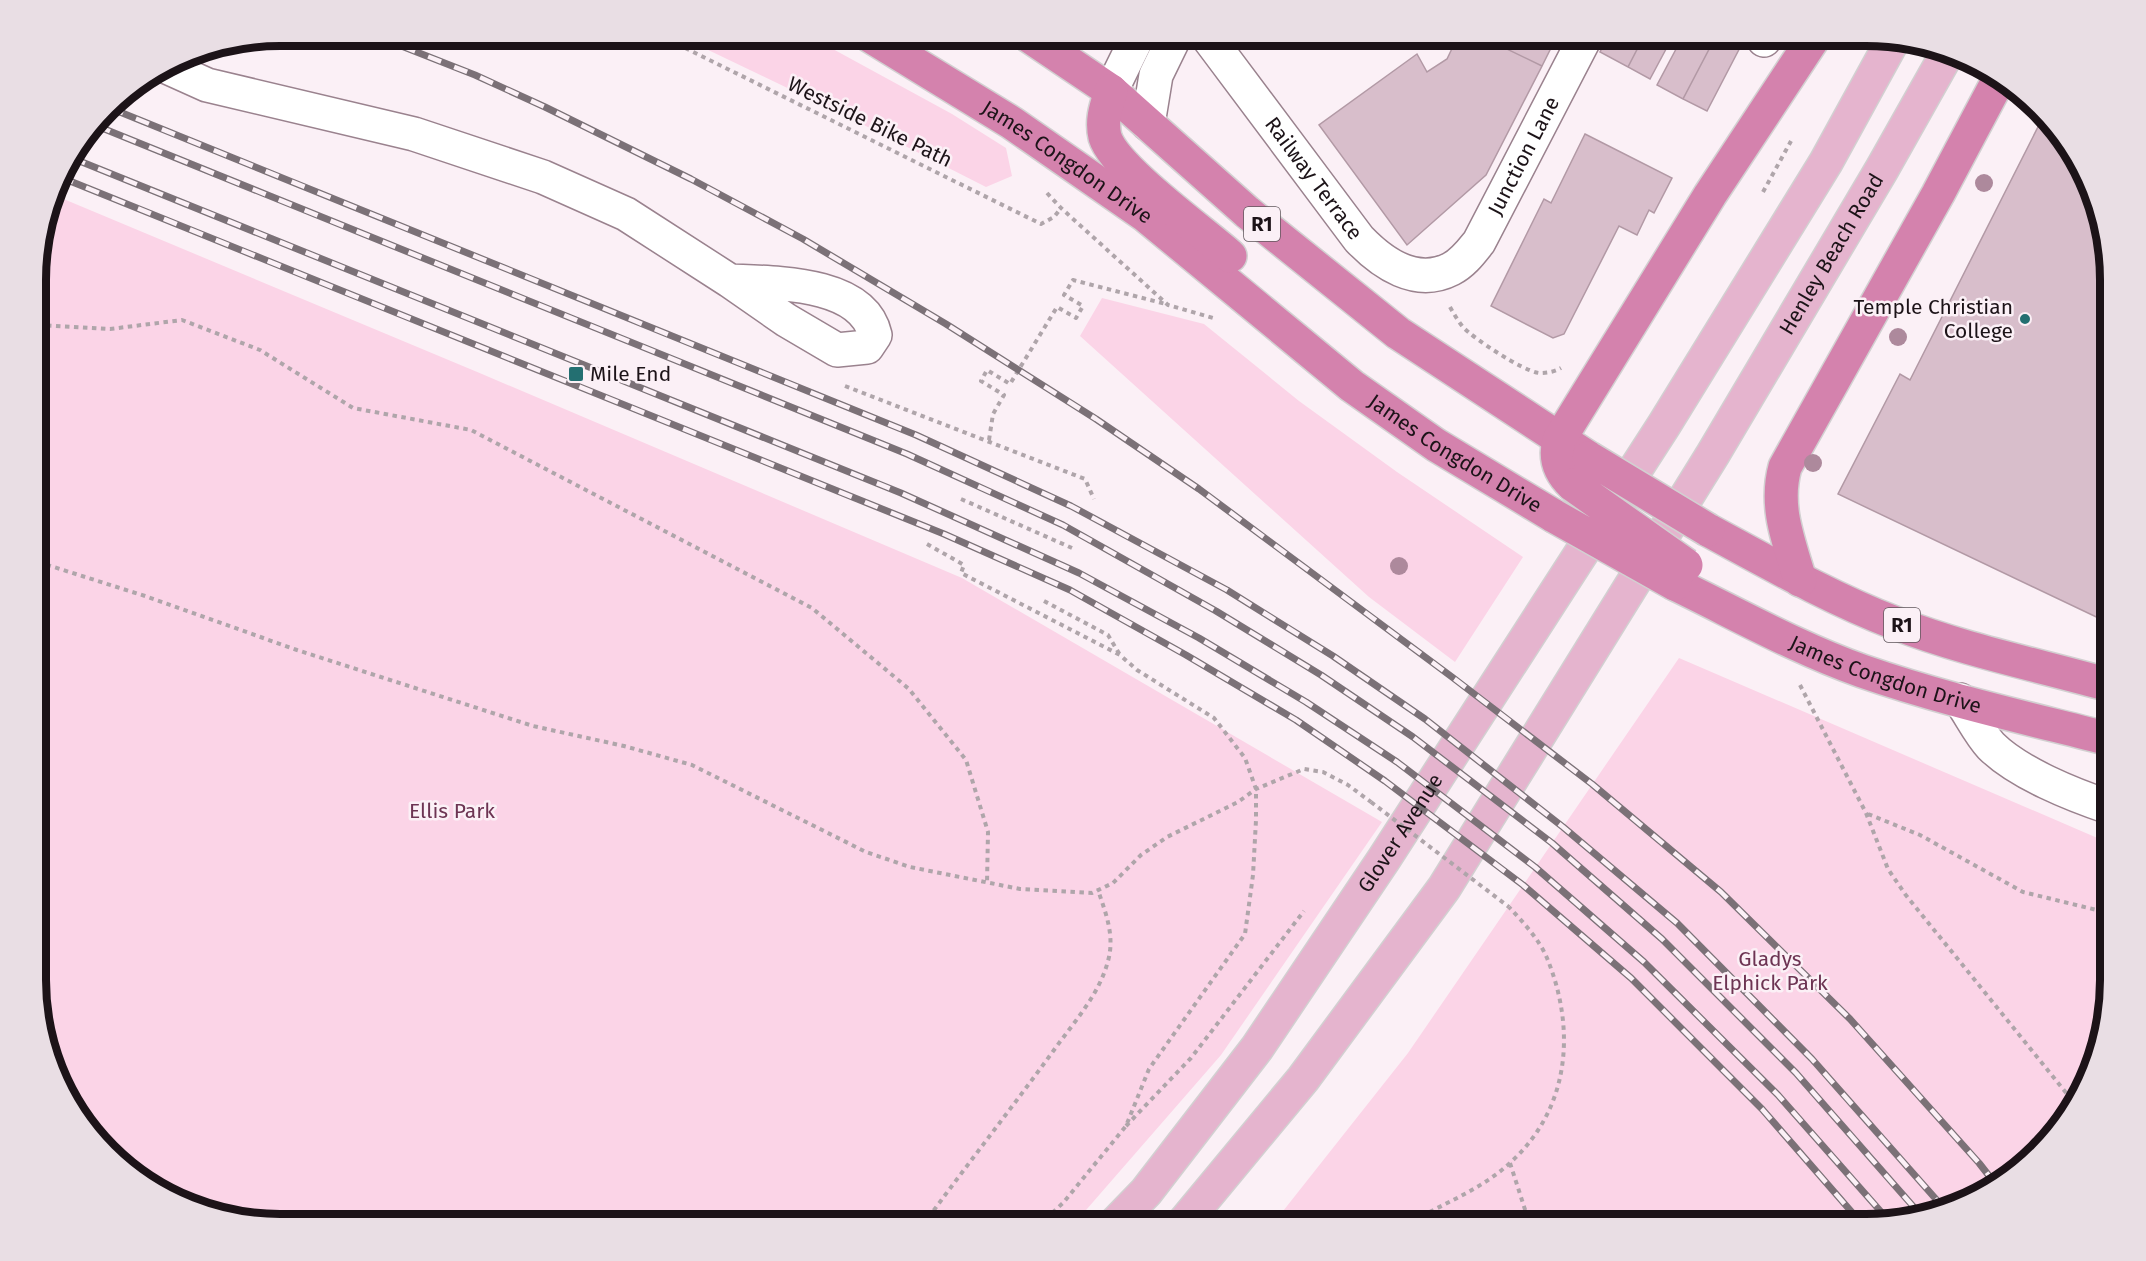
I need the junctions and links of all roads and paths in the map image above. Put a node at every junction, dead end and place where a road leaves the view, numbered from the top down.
1 (681, 46) edge
2 (886, 46) edge
3 (1044, 46) edge
4 (1133, 46) edge
5 (1170, 46) edge
6 (1214, 46) edge
7 (1581, 46) edge
8 (1808, 46) edge
9 (1889, 48) edge
10 (1944, 60) edge
11 (176, 71) edge
12 (1995, 86) edge
13 (1111, 91) junction
14 (1148, 124) junction
15 (1061, 208) dead end
16 (1439, 272) junction
17 (730, 281) dead end
18 (1168, 305) dead end
19 (46, 325) edge
20 (1567, 366) dead end
21 (837, 383) dead end
22 (1352, 386) junction
23 (989, 440) junction
24 (1559, 440) junction
25 (1581, 472) junction
26 (961, 499) dead end
27 (1094, 499) dead end
28 (927, 544) dead end
29 (1072, 549) dead end
30 (46, 565) edge
31 (1681, 574) junction
32 (1800, 580) junction
33 (1044, 601) dead end
34 (1120, 655) junction
35 (1799, 683) dead end
36 (2100, 683) edge
37 (1960, 700) junction
38 (2100, 737) edge
39 (1256, 789) junction
40 (2100, 803) edge
41 (1866, 813) junction
42 (987, 883) junction
43 (1098, 890) junction
44 (1308, 905) dead end
45 (2100, 911) edge
46 (2069, 1096) edge
47 (1126, 1126) junction
48 (1510, 1163) junction
49 (930, 1214) edge
50 (1051, 1214) edge
51 (1125, 1214) edge
52 (1191, 1214) edge
53 (1423, 1214) edge
54 (1526, 1214) edge

1 - 15 path, Westside Bike Path
2 - 22 highway, James Congdon Drive
3 - 13 highway, R1
4 - 13 street
5 - 14 street
6 - 16 street, Railway Terrace
7 - 16 street, Junction Lane
8 - 24 highway
9 - 51 main road, Glover Avenue
10 - 52 main road, Henley Beach Road
11 - 17 street
12 - 32 highway
13 - 14 highway, R1
13 - 22 highway
14 - 24 highway, R1
16 - 20 path
18 - 23 path
19 - 42 path
21 - 23 path
22 - 31 highway, James Congdon Drive, bridge
23 - 27 path
24 - 25 highway, R1
25 - 31 highway, bridge
25 - 32 highway, R1, bridge
26 - 29 path
28 - 34 path
30 - 42 path
31 - 37 highway, James Congdon Drive
32 - 36 highway, R1
33 - 34 path
34 - 39 path
35 - 41 path
37 - 38 highway, James Congdon Drive
37 - 40 street
39 - 43 path
39 - 47 path
39 - 48 path, bridge
41 - 45 path
41 - 46 path
42 - 43 path
43 - 49 path
44 - 47 path
47 - 50 path
48 - 53 path
48 - 54 path

